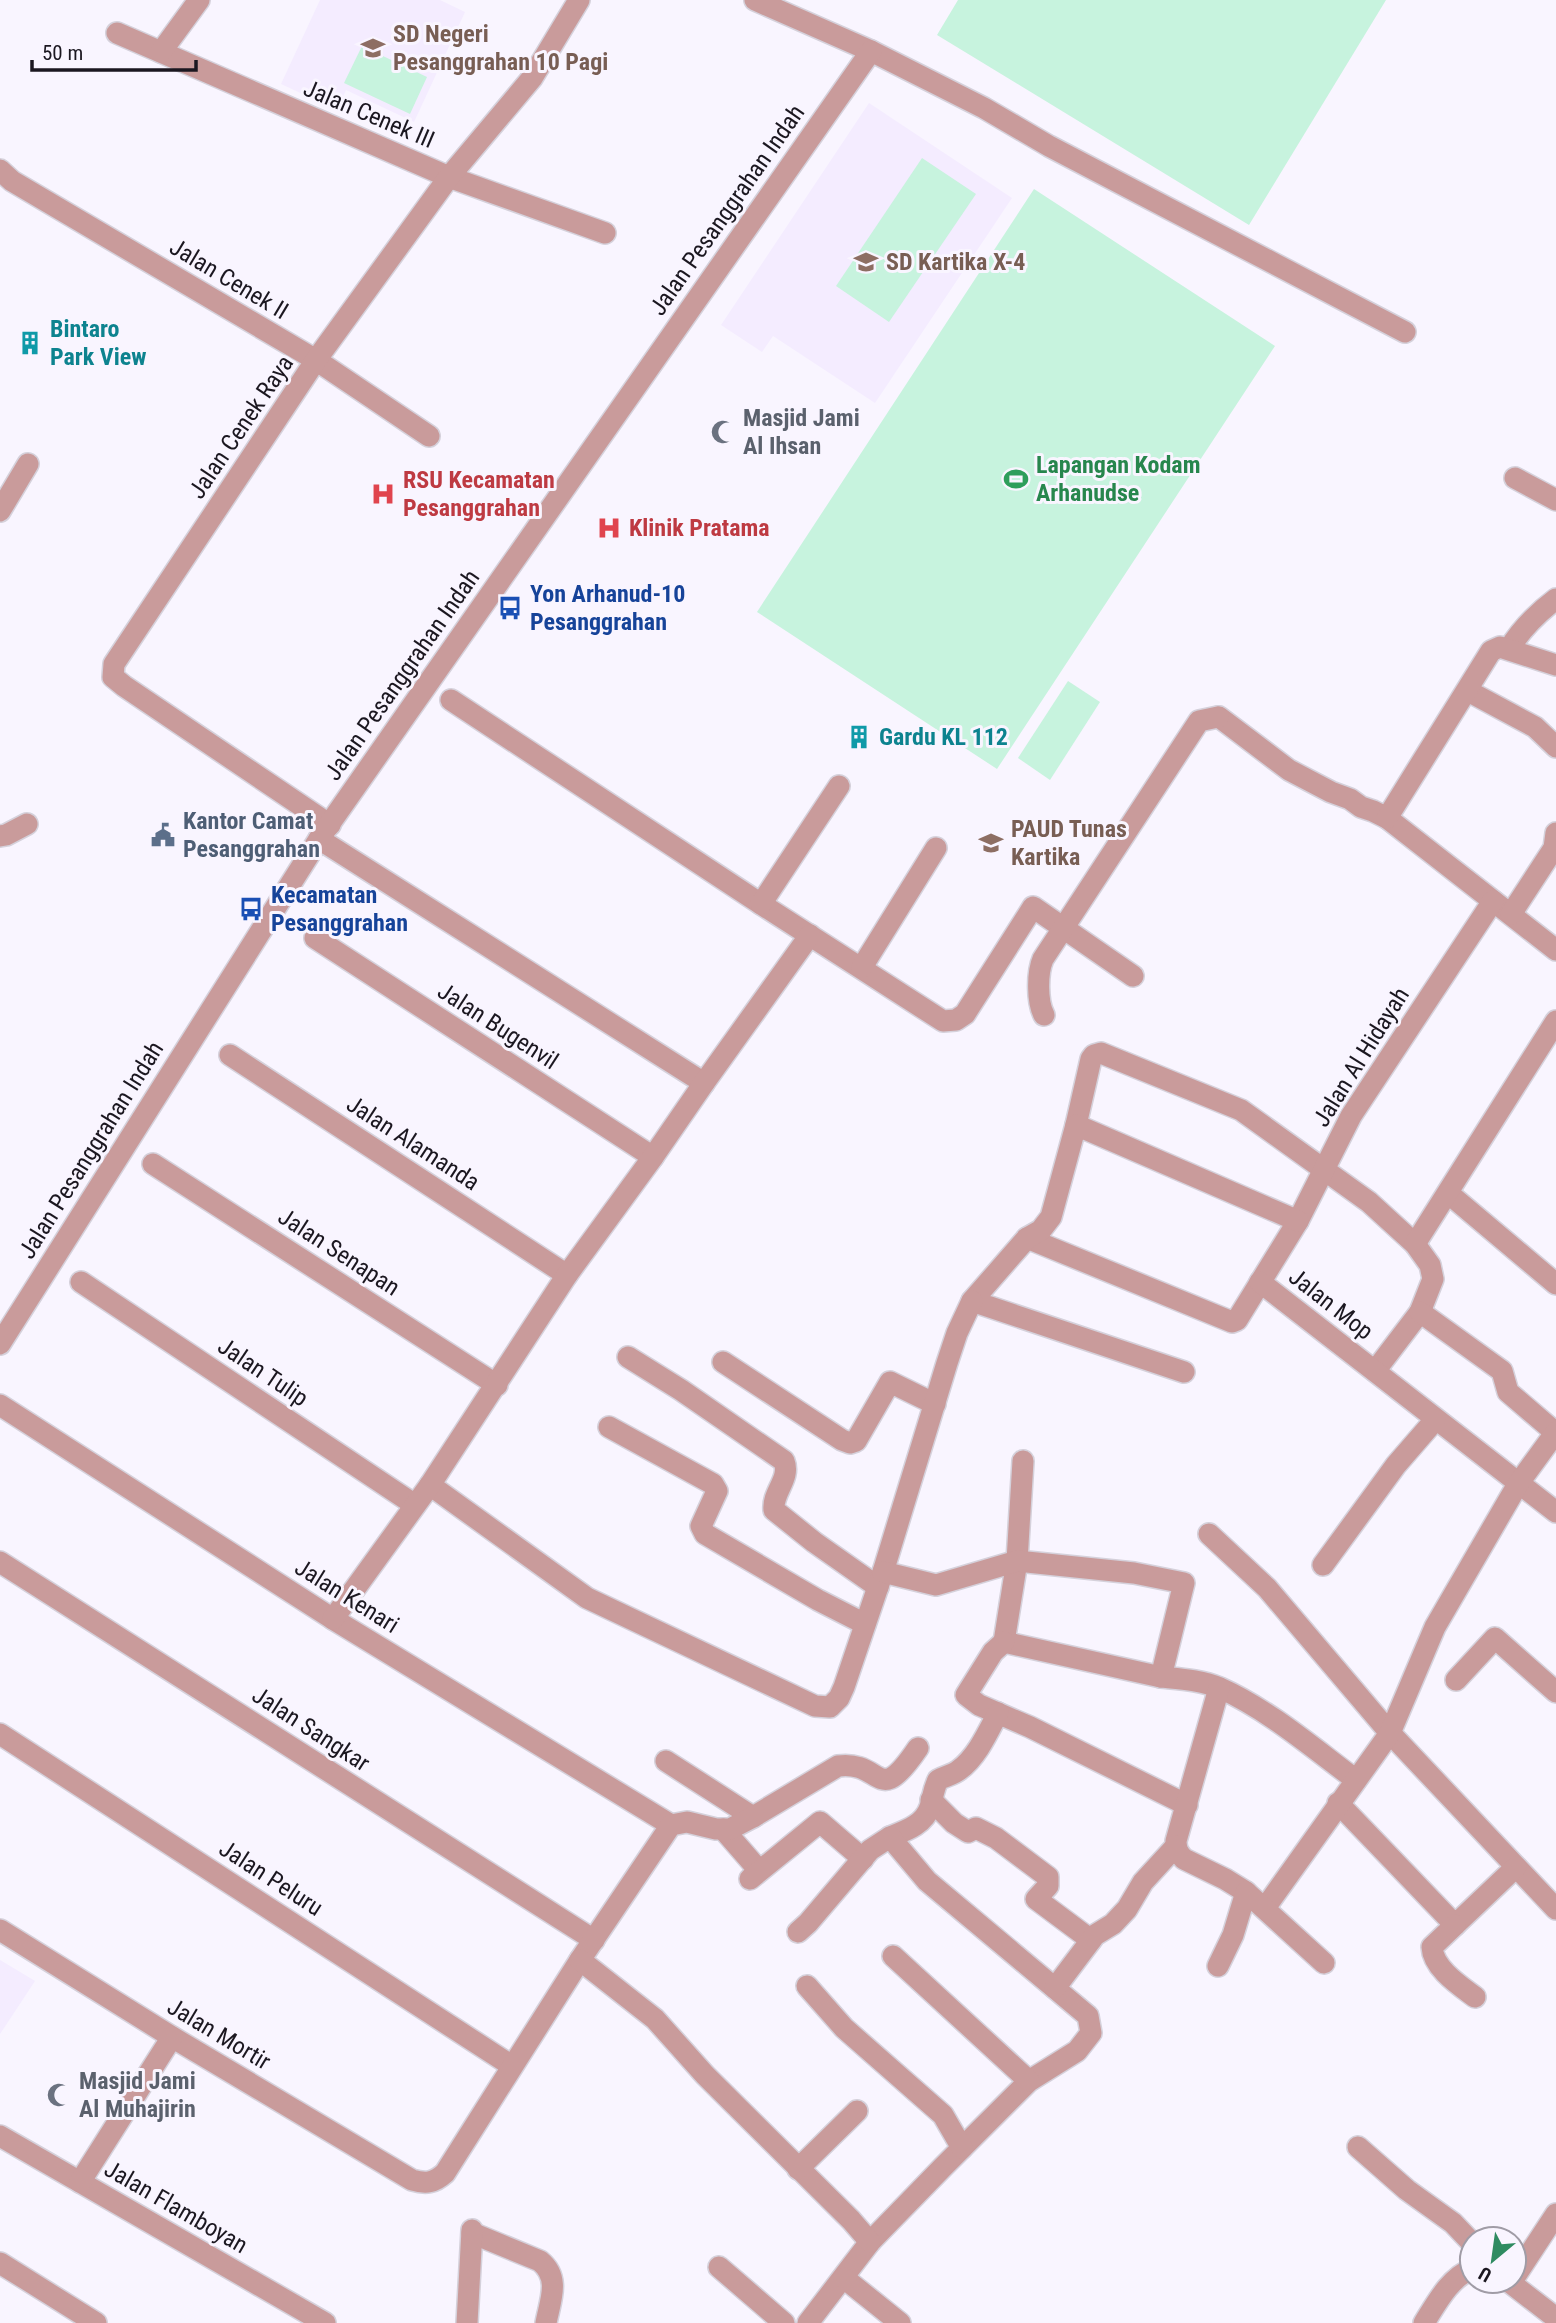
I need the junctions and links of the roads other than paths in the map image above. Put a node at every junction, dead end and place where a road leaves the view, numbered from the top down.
1 (199, 0) edge
2 (579, 0) edge
3 (755, 0) edge
4 (117, 33) dead end
5 (871, 51) junction
6 (161, 52) junction
7 (0, 170) edge
8 (449, 177) junction
9 (605, 233) dead end
10 (1405, 332) dead end
11 (316, 360) junction
12 (429, 436) dead end
13 (28, 464) dead end
14 (1515, 478) dead end
15 (1556, 500) edge
16 (0, 511) edge
17 (1556, 599) edge
18 (1509, 649) junction
19 (1556, 665) edge
20 (1468, 691) junction
21 (450, 700) dead end
22 (1556, 747) edge
23 (839, 786) dead end
24 (1387, 818) junction
25 (27, 824) dead end
26 (325, 832) junction
27 (1556, 833) edge
28 (0, 836) edge
29 (936, 848) dead end
30 (1493, 901) junction
31 (761, 904) junction
32 (1511, 914) junction
33 (1062, 929) junction
34 (810, 935) junction
35 (315, 939) dead end
36 (1556, 950) edge
37 (862, 967) junction
38 (1133, 976) dead end
39 (1044, 1015) dead end
40 (1556, 1021) edge
41 (230, 1055) dead end
42 (704, 1083) junction
43 (1076, 1125) junction
44 (653, 1157) junction
45 (153, 1164) dead end
46 (1324, 1170) junction
47 (1448, 1193) junction
48 (1298, 1221) junction
49 (1027, 1238) junction
50 (1415, 1244) junction
51 (567, 1275) junction
52 (81, 1282) dead end
53 (1260, 1282) junction
54 (1556, 1284) edge
55 (972, 1301) junction
56 (1420, 1312) junction
57 (0, 1344) edge
58 (628, 1357) dead end
59 (723, 1362) dead end
60 (1375, 1371) junction
61 (1184, 1372) dead end
62 (497, 1385) junction
63 (935, 1404) junction
64 (0, 1405) edge
65 (1435, 1420) junction
66 (609, 1427) dead end
67 (1556, 1433) edge
68 (1023, 1461) dead end
69 (1518, 1484) junction
70 (430, 1485) junction
71 (415, 1506) junction
72 (1556, 1512) edge
73 (1209, 1534) dead end
74 (1017, 1561) junction
75 (0, 1562) edge
76 (1323, 1565) dead end
77 (880, 1580) junction
78 (333, 1619) junction
79 (864, 1624) junction
80 (1004, 1642) junction
81 (1161, 1677) junction
82 (1455, 1680) dead end
83 (1219, 1688) junction
84 (1556, 1692) edge
85 (998, 1713) junction
86 (1390, 1733) junction
87 (0, 1734) edge
88 (918, 1748) dead end
89 (666, 1762) dead end
90 (1356, 1780) junction
91 (931, 1800) junction
92 (1338, 1803) junction
93 (1187, 1805) junction
94 (753, 1817) junction
95 (671, 1825) junction
96 (723, 1829) junction
97 (890, 1837) junction
98 (1176, 1846) junction
99 (863, 1859) junction
100 (1516, 1867) junction
101 (1246, 1892) junction
102 (1265, 1908) junction
103 (1556, 1909) edge
104 (1455, 1925) junction
105 (0, 1930) edge
106 (797, 1931) dead end
107 (594, 1940) junction
108 (1091, 1940) junction
109 (892, 1956) dead end
110 (580, 1960) junction
111 (1324, 1963) dead end
112 (1218, 1966) dead end
113 (807, 1986) dead end
114 (1055, 1988) junction
115 (1475, 1997) dead end
116 (172, 2037) junction
117 (512, 2066) junction
118 (1029, 2081) junction
119 (857, 2111) dead end
120 (0, 2136) edge
121 (1358, 2147) dead end
122 (962, 2148) junction
123 (798, 2169) junction
124 (80, 2182) junction
125 (1556, 2214) edge
126 (1458, 2229) edge
127 (870, 2242) junction
128 (1528, 2256) edge
129 (0, 2263) edge
130 (719, 2267) dead end
131 (844, 2278) junction
132 (1458, 2278) edge
133 (1528, 2295) edge
134 (1556, 2318) edge
135 (89, 2321) edge
136 (325, 2323) edge
137 (467, 2323) edge
138 (546, 2323) edge
139 (784, 2323) edge
140 (808, 2323) edge
141 (900, 2323) edge
142 (1424, 2323) edge

1 - 6 street
2 - 8 street, Jalan Cenek Raya
3 - 5 street
4 - 6 street, Jalan Cenek III
5 - 10 street
5 - 26 street, Jalan Pesanggrahan Indah
6 - 8 street, Jalan Cenek III
7 - 11 street, Jalan Cenek II
8 - 9 street, Jalan Cenek III
8 - 11 street, Jalan Cenek Raya
11 - 12 street, Jalan Cenek II
11 - 26 street, Jalan Cenek Raya
13 - 16 street
14 - 15 street
17 - 18 street
18 - 19 street
18 - 20 street
20 - 22 street
20 - 24 street
21 - 31 street
23 - 31 street
24 - 30 street
24 - 33 street
25 - 28 street
26 - 42 street
26 - 57 street, Jalan Pesanggrahan Indah
27 - 32 street
29 - 37 street
30 - 32 street
30 - 46 street, Jalan Al Hidayah
31 - 34 street
32 - 36 street
33 - 37 street
33 - 38 street
33 - 39 street
34 - 37 street
34 - 42 street
35 - 44 street, Jalan Bugenvil
40 - 47 street
41 - 51 street, Jalan Alamanda
42 - 44 street
43 - 46 street
43 - 48 street
43 - 49 street
44 - 51 street
45 - 62 street, Jalan Senapan
46 - 48 street, Jalan Al Hidayah
46 - 50 street
47 - 50 street
47 - 54 street
48 - 53 street, Jalan Al Hidayah
49 - 53 street, Jalan Mop
49 - 55 street
50 - 56 street
51 - 62 street
52 - 71 street, Jalan Tulip
53 - 60 street, Jalan Mop
55 - 61 street
55 - 63 street
56 - 60 street
56 - 67 street
58 - 77 street
59 - 63 street
60 - 65 street, Jalan Mop
62 - 70 street
63 - 77 street
64 - 78 street, Jalan Kenari
65 - 69 street, Jalan Mop
65 - 76 street
66 - 79 street
67 - 69 street
68 - 74 street
69 - 72 street, Jalan Mop
69 - 86 street
70 - 71 street
70 - 79 street
71 - 78 street
73 - 86 street
74 - 77 street
74 - 80 street
74 - 81 street
75 - 107 street, Jalan Sangkar
77 - 79 street
78 - 95 street, Jalan Kenari
80 - 81 street
80 - 85 street
81 - 83 street
82 - 84 street
83 - 90 street
83 - 93 street
85 - 91 street
85 - 93 street
86 - 90 street
86 - 100 street
87 - 117 street, Jalan Peluru
88 - 94 street
89 - 94 street
90 - 92 street
91 - 97 street
91 - 108 street
92 - 102 street
92 - 104 street
93 - 98 street
94 - 96 street
95 - 96 street
95 - 107 street
96 - 99 street
97 - 99 street
97 - 114 street
98 - 101 street
98 - 108 street
99 - 106 street
100 - 103 street
100 - 104 street
101 - 102 street
101 - 112 street
102 - 111 street
104 - 115 street
105 - 116 street, Jalan Mortir
107 - 110 street
108 - 114 street
109 - 118 street
110 - 117 street
110 - 123 street
113 - 122 street
114 - 118 street
116 - 117 street, Jalan Mortir
116 - 124 street
118 - 122 street
119 - 123 street
120 - 124 street, Jalan Flamboyan
121 - 126 street
122 - 127 street
123 - 127 street
124 - 136 street, Jalan Flamboyan
125 - 128 street
127 - 131 street
129 - 135 street
130 - 139 street
131 - 140 street
131 - 141 street
132 - 142 street
133 - 134 street
137 - 138 street

